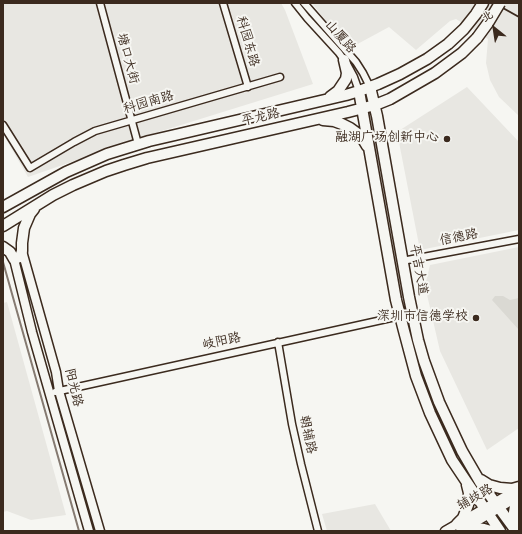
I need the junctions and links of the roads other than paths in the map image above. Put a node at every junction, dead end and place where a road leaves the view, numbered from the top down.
1 (100, 3) edge
2 (223, 3) edge
3 (295, 3) edge
4 (304, 3) edge
5 (483, 3) edge
6 (500, 3) edge
7 (344, 60) junction
8 (280, 77) dead end
9 (248, 87) junction
10 (370, 88) junction
11 (359, 91) junction
12 (325, 100) junction
13 (375, 105) junction
14 (362, 109) junction
15 (315, 120) junction
16 (132, 121) junction
17 (3, 125) edge
18 (138, 144) junction
19 (370, 152) junction
20 (40, 203) junction
21 (3, 207) edge
22 (3, 226) edge
23 (519, 239) edge
24 (3, 247) edge
25 (22, 251) junction
26 (14, 259) junction
27 (402, 261) junction
28 (400, 316) junction
29 (278, 342) junction
30 (59, 391) junction
31 (49, 393) junction
32 (476, 475) junction
33 (466, 481) junction
34 (519, 488) edge
35 (519, 497) edge
36 (497, 505) junction
37 (486, 511) junction
38 (459, 529) edge
39 (88, 531) edge
40 (100, 531) edge
41 (318, 531) edge
42 (445, 531) edge
43 (491, 531) edge
44 (500, 531) edge
45 (516, 531) edge

1 - 16 street, 塘口大街
2 - 9 street, 科园东路
3 - 7 street, 山厦路
4 - 10 street, 山厦路
5 - 10 main road, 平龙路
6 - 13 main road, 平龙路, bridge
7 - 11 street, 山厦路
7 - 12 main road
8 - 9 street, 科园南路
9 - 16 street, 科园南路
10 - 11 main road, 平龙路
10 - 13 main road, 平吉大道
11 - 12 main road, 平龙路
11 - 14 main road, 平吉大道
12 - 18 main road, 平龙路
13 - 14 main road, 平龙路
13 - 27 main road, 平吉大道
14 - 15 main road, 平龙路
14 - 19 main road, 平吉大道
15 - 19 main road
15 - 20 main road, 平龙路
16 - 17 street, 科园南路
16 - 18 street, 塘口大街
18 - 21 main road, 平龙路
19 - 28 main road, 平吉大道
20 - 22 main road, 平龙路
20 - 25 main road
23 - 27 street, 信德路
24 - 26 main road
25 - 26 main road
25 - 30 street, 阳光路
26 - 31 street, 阳光路
27 - 32 main road, 平吉大道
28 - 29 street, 岐阳路
28 - 33 main road, 平吉大道
29 - 30 street, 岐阳路
29 - 41 street, 朝辅路
30 - 31 street, 岐阳路
30 - 40 street, 阳光路
31 - 39 street, 阳光路
32 - 34 main road
32 - 36 main road, 平吉大道
33 - 37 main road, 平吉大道
33 - 38 main road
34 - 36 street, 辅歧路
35 - 36 street
35 - 45 main road
36 - 37 street, 辅歧路
36 - 45 main road, 平吉大道
37 - 38 street, 辅歧路
37 - 44 main road, 平吉大道
38 - 42 street, 辅歧路
38 - 43 main road

